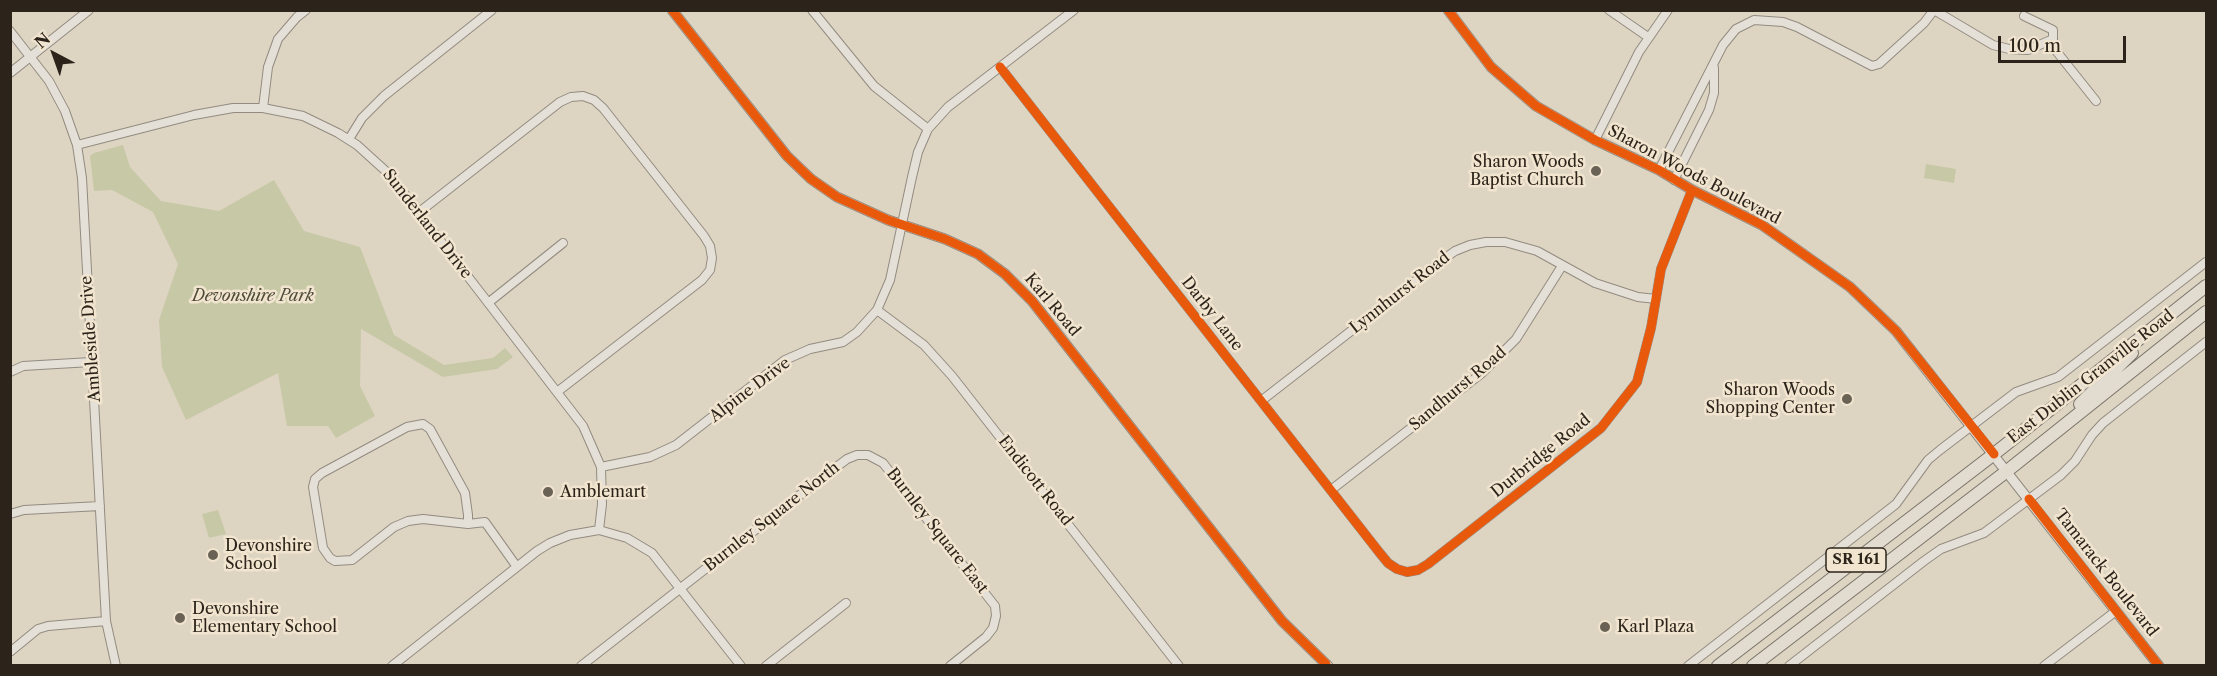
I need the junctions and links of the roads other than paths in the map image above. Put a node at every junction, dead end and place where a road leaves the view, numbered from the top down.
1 (89, 10) edge
2 (306, 10) edge
3 (492, 10) edge
4 (672, 10) edge
5 (812, 10) edge
6 (1074, 10) edge
7 (1448, 10) edge
8 (1609, 10) edge
9 (1668, 10) edge
10 (1934, 10) edge
11 (2024, 16) dead end
12 (10, 31) edge
13 (1648, 37) junction
14 (2049, 42) junction
15 (31, 56) junction
16 (1714, 66) junction
17 (1000, 67) junction
18 (10, 73) edge
19 (2096, 101) dead end
20 (262, 108) junction
21 (928, 129) junction
22 (348, 139) junction
23 (1595, 140) junction
24 (77, 145) junction
25 (1659, 170) junction
26 (1674, 180) junction
27 (1692, 190) junction
28 (418, 213) junction
29 (902, 225) junction
30 (563, 243) dead end
31 (2206, 262) edge
32 (1562, 266) junction
33 (2206, 286) edge
34 (1656, 299) junction
35 (488, 303) junction
36 (877, 310) junction
37 (2206, 312) edge
38 (2166, 317) junction
39 (2206, 342) edge
40 (92, 362) junction
41 (10, 372) edge
42 (557, 392) junction
43 (1261, 401) junction
44 (1971, 426) junction
45 (1994, 454) junction
46 (868, 455) joint
47 (601, 467) junction
48 (2007, 471) junction
49 (1331, 490) junction
50 (2029, 499) junction
51 (100, 506) junction
52 (10, 514) edge
53 (468, 524) junction
54 (600, 530) junction
55 (517, 567) junction
56 (1407, 572) joint
57 (680, 588) junction
58 (846, 603) dead end
59 (2116, 610) junction
60 (106, 621) junction
61 (10, 652) edge
62 (116, 666) edge
63 (392, 666) edge
64 (581, 666) edge
65 (741, 666) edge
66 (766, 666) edge
67 (950, 666) edge
68 (1179, 666) edge
69 (1328, 666) edge
70 (1688, 666) edge
71 (1718, 666) edge
72 (1753, 666) edge
73 (1789, 666) edge
74 (2044, 666) edge
75 (2159, 666) edge

1 - 15 street
2 - 20 street
3 - 22 street
4 - 29 street, Karl Road
5 - 21 street
6 - 17 street, Alpine Drive
7 - 23 street, Sharon Woods Boulevard
8 - 13 street
9 - 13 street
10 - 14 street
10 - 16 street
11 - 14 street
12 - 15 street, Ambleside Drive
13 - 23 street
14 - 19 street
15 - 18 street
15 - 24 street, Ambleside Drive
16 - 25 street
16 - 26 street
17 - 21 street, Alpine Drive
17 - 43 street, Darby Lane
20 - 22 street, Sunderland Drive
20 - 24 street, Sunderland Drive
21 - 29 street, Alpine Drive
22 - 28 street, Sunderland Drive
23 - 25 street, Sharon Woods Boulevard
24 - 40 street, Ambleside Drive
25 - 26 street, Sharon Woods Boulevard
26 - 27 street, Sharon Woods Boulevard
27 - 34 street, Durbridge Road
27 - 44 street, Sharon Woods Boulevard
28 - 35 street, Sunderland Drive
28 - 42 street
29 - 36 street, Alpine Drive
29 - 69 street, Karl Road
30 - 35 street
31 - 44 street, East Dublin Granville Road
32 - 34 street, Lynnhurst Road
32 - 43 street, Lynnhurst Road
32 - 49 street, Sandhurst Road
33 - 38 main road, East Dublin Granville Road / SR 161
34 - 56 street, Durbridge Road
35 - 42 street, Sunderland Drive
36 - 47 street, Alpine Drive
36 - 68 street, Endicott Road
37 - 48 main road, East Dublin Granville Road / SR 161
38 - 45 main road, East Dublin Granville Road / SR 161
38 - 48 main road
39 - 50 street
40 - 41 street
40 - 51 street, Ambleside Drive
42 - 47 street, Sunderland Drive
43 - 49 street, Darby Lane
44 - 45 street, Sharon Woods Boulevard
44 - 70 street, East Dublin Granville Road
45 - 48 street, Sharon Woods Boulevard
45 - 71 main road, East Dublin Granville Road / SR 161
46 - 57 street, Burnley Square North
46 - 67 street, Burnley Square East
47 - 54 street, Sunderland Drive
48 - 50 street, Tamarack Boulevard
48 - 72 main road, East Dublin Granville Road / SR 161
49 - 56 street, Darby Lane
50 - 59 street, Tamarack Boulevard
50 - 73 street
51 - 52 street
51 - 60 street, Ambleside Drive
53 - 53 street
53 - 55 street
54 - 55 street
54 - 57 street
55 - 63 street
57 - 64 street, Burnley Square North
57 - 65 street
58 - 66 street
59 - 74 street
59 - 75 street, Tamarack Boulevard
60 - 61 street
60 - 62 street, Ambleside Drive

